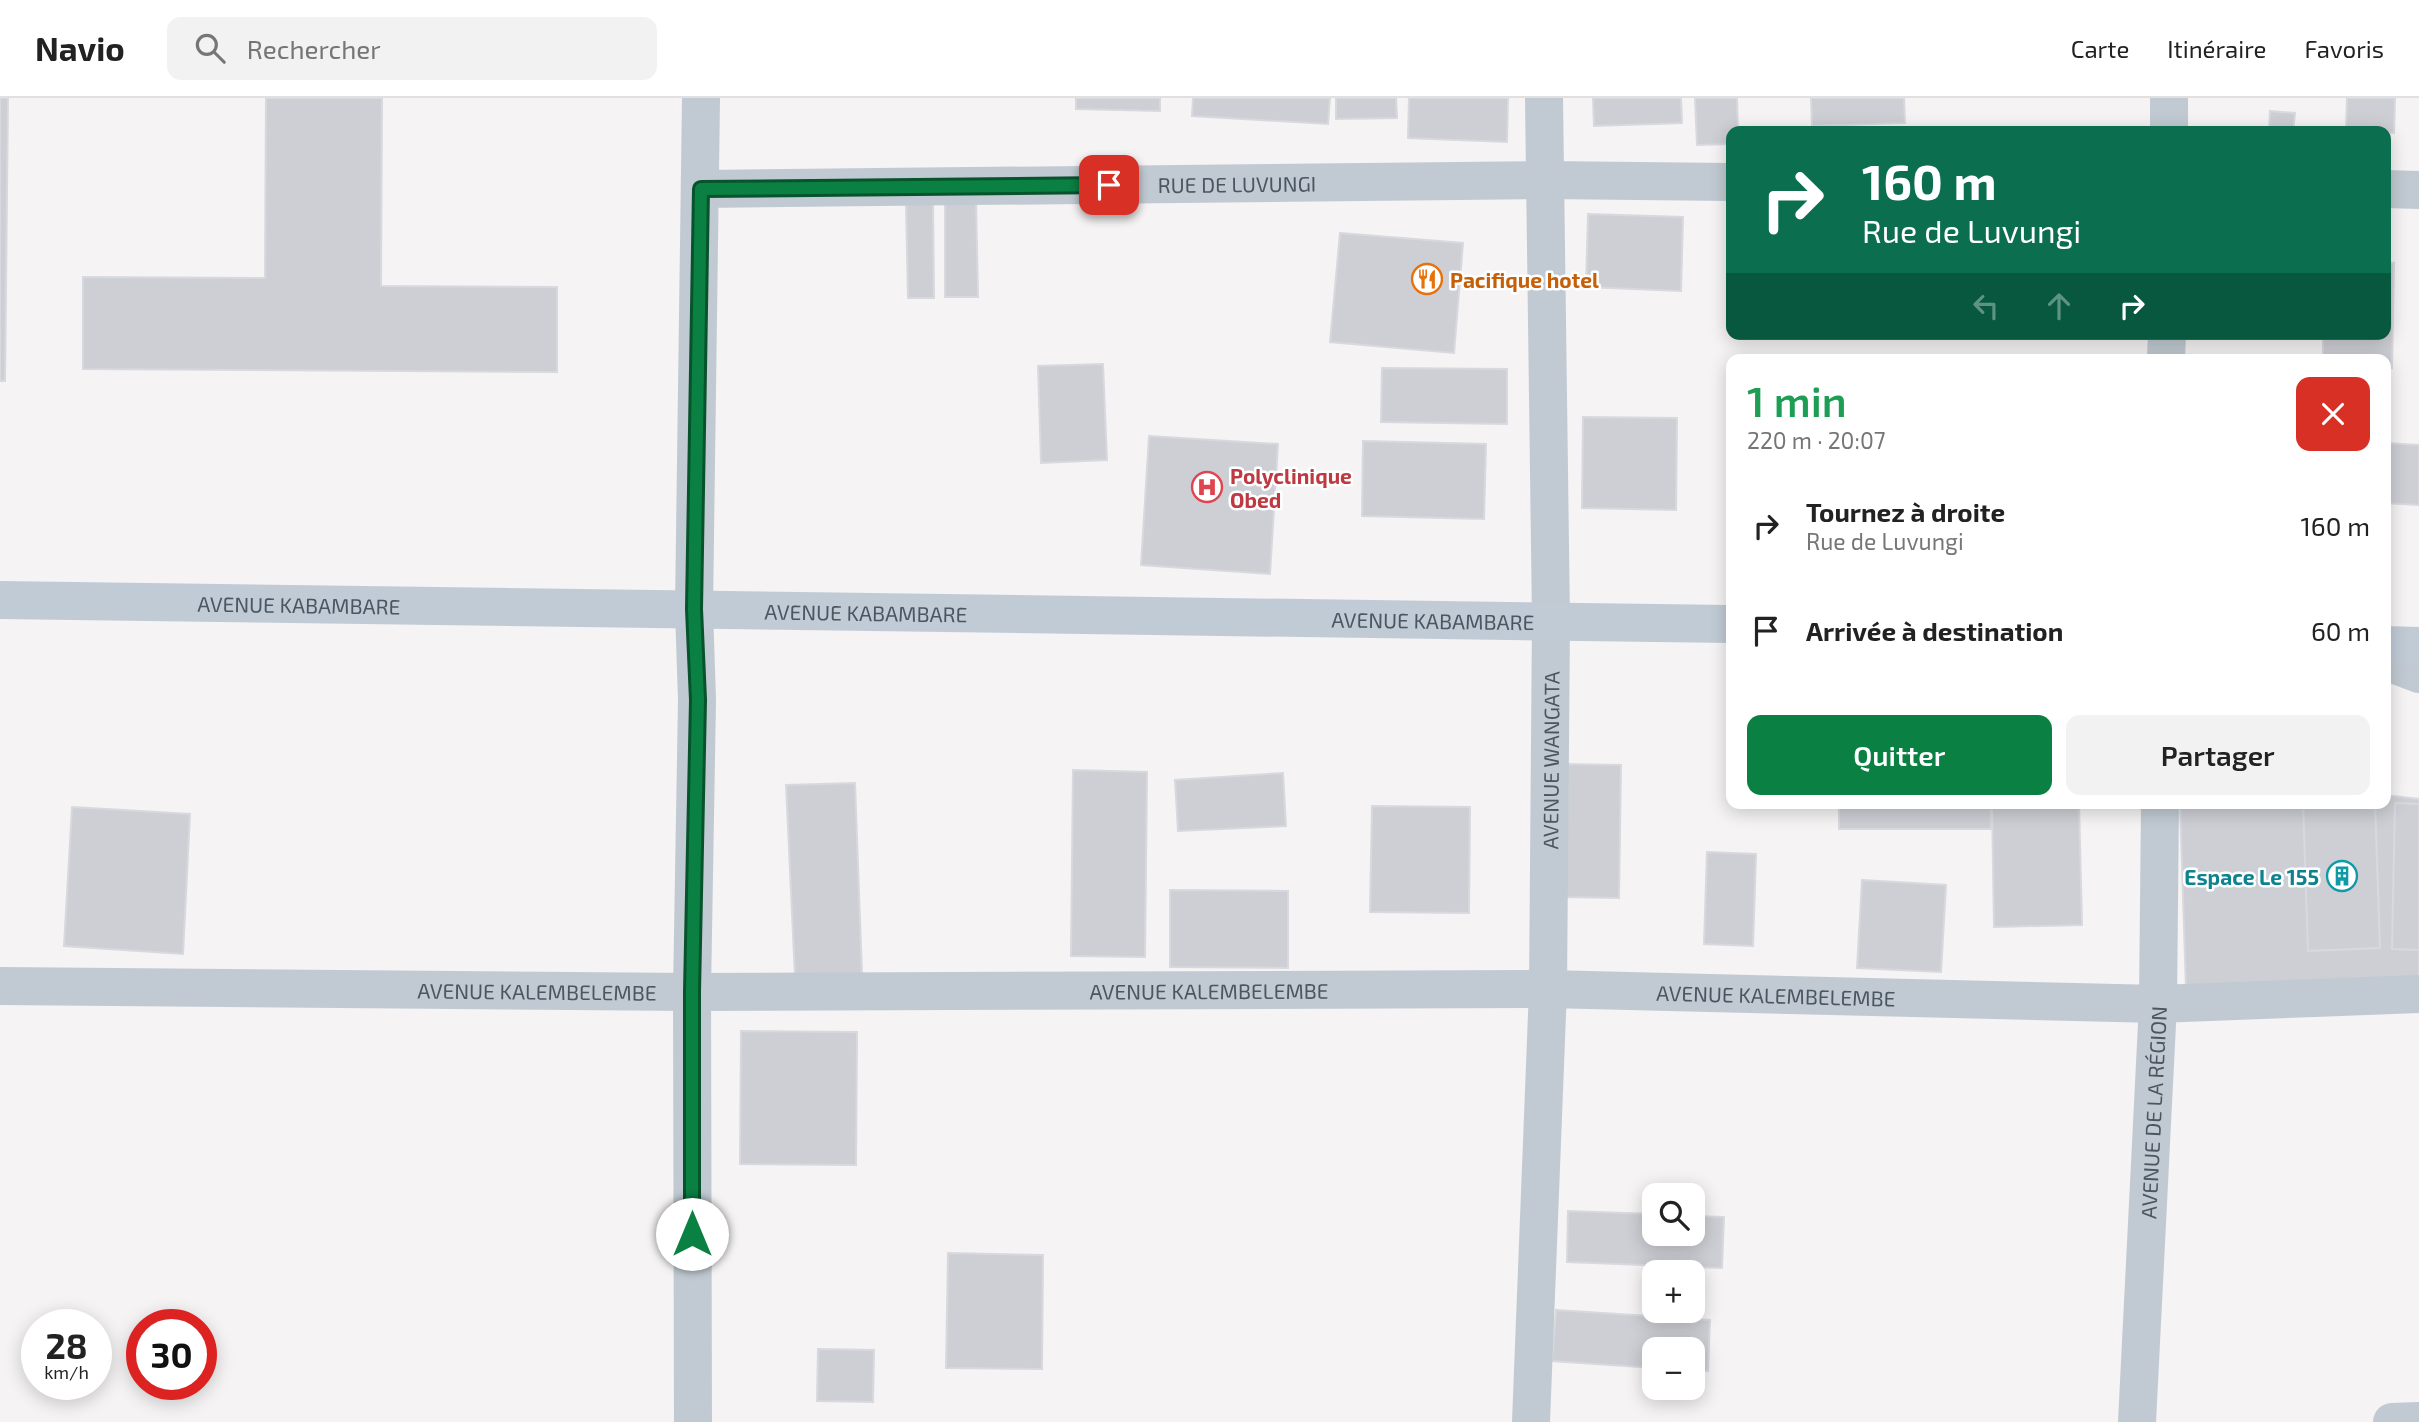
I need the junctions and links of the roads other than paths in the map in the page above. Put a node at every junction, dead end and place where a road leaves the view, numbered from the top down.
1 (701, 98) edge
2 (1544, 98) edge
3 (2169, 98) edge
4 (2169, 126) edge
5 (1545, 180) junction
6 (1726, 182) edge
7 (701, 189) junction
8 (2391, 189) edge
9 (2419, 190) edge
10 (0, 600) edge
11 (694, 609) junction
12 (1550, 620) junction
13 (1726, 624) edge
14 (2391, 645) edge
15 (2419, 646) edge
16 (2391, 663) edge
17 (2419, 674) edge
18 (2160, 809) edge
19 (0, 986) edge
20 (1548, 989) junction
21 (692, 992) junction
22 (2419, 994) edge
23 (2158, 1004) junction
24 (693, 1422) edge
25 (1531, 1422) edge
26 (2137, 1422) edge
27 (2392, 1422) edge
28 (2419, 1422) edge

1 - 7 street
2 - 5 street, AVENUE WANGATA
3 - 4 street
5 - 6 street, RUE DE LUVUNGI
5 - 7 street, RUE DE LUVUNGI
5 - 12 street, AVENUE WANGATA
7 - 11 street
8 - 9 street
10 - 11 main road, AVENUE KABAMBARE
11 - 12 main road, AVENUE KABAMBARE
11 - 21 street
12 - 13 main road, AVENUE KABAMBARE
12 - 20 street, AVENUE WANGATA
14 - 15 main road
16 - 17 street
18 - 23 street, AVENUE DE LA RÉGION
19 - 21 street, AVENUE KALEMBELEMBE
20 - 21 street, AVENUE KALEMBELEMBE
20 - 23 street, AVENUE KALEMBELEMBE
20 - 25 street, AVENUE WANGATA
21 - 24 street
22 - 23 street, AVENUE KALEMBELEMBE
23 - 26 street, AVENUE DE LA RÉGION
27 - 28 street

